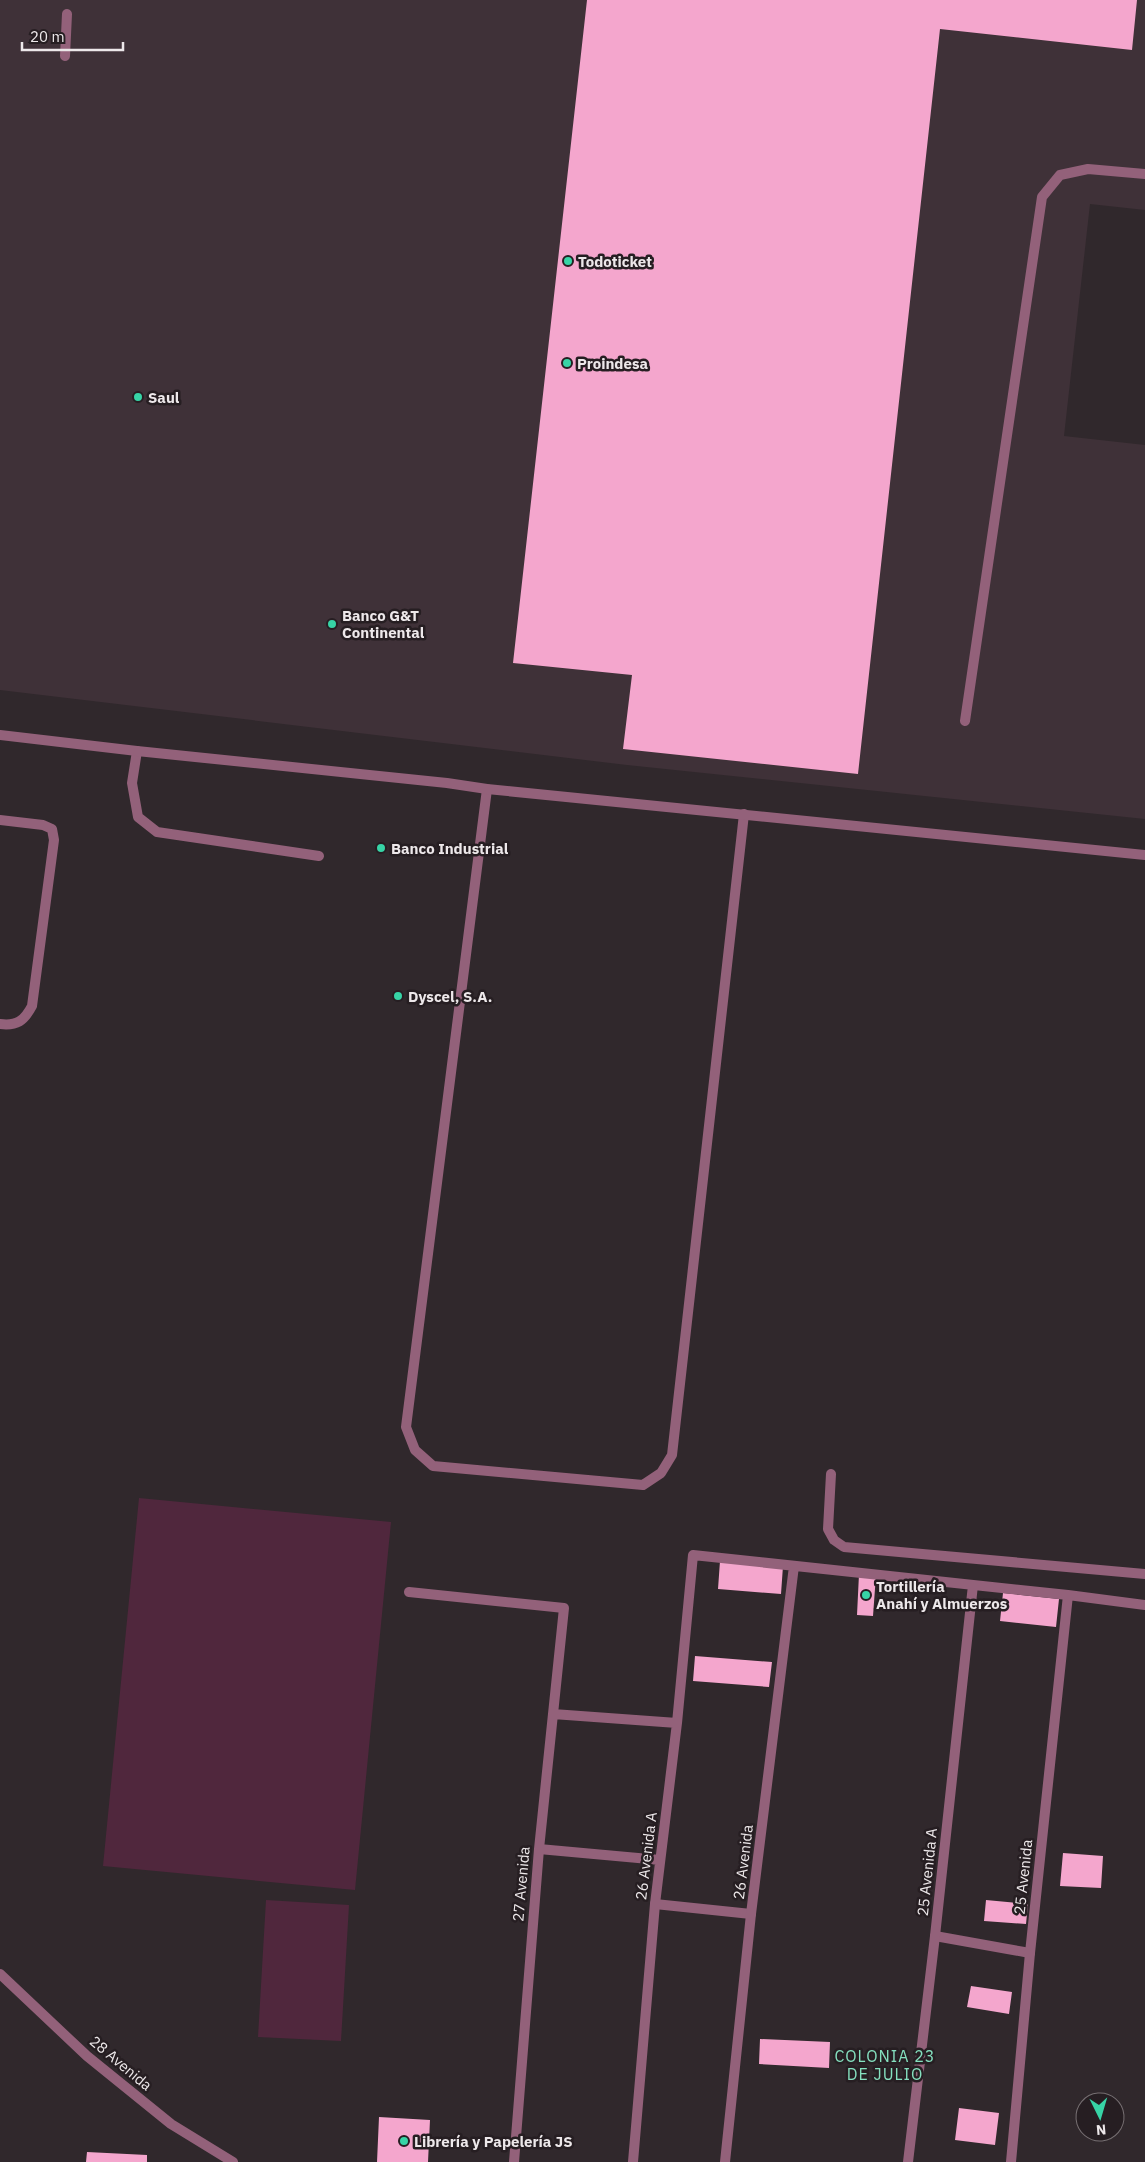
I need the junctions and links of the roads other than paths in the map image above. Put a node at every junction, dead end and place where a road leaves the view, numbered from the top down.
1 (67, 14) dead end
2 (65, 56) dead end
3 (1145, 174) edge
4 (966, 721) dead end
5 (0, 735) edge
6 (137, 751) junction
7 (487, 790) junction
8 (744, 814) junction
9 (0, 820) edge
10 (1145, 855) edge
11 (319, 856) dead end
12 (0, 1024) edge
13 (831, 1474) dead end
14 (794, 1566) junction
15 (1145, 1574) edge
16 (973, 1585) junction
17 (409, 1592) dead end
18 (1068, 1595) junction
19 (1145, 1606) edge
20 (553, 1714) junction
21 (677, 1723) junction
22 (539, 1849) junction
23 (660, 1860) junction
24 (655, 1904) junction
25 (751, 1914) junction
26 (935, 1936) junction
27 (1030, 1953) junction
28 (0, 1974) edge
29 (233, 2162) edge
30 (514, 2162) edge
31 (633, 2162) edge
32 (725, 2162) edge
33 (908, 2162) edge
34 (1011, 2162) edge

1 - 2 street
3 - 4 street
5 - 6 street
6 - 7 street
6 - 11 street
7 - 8 street
7 - 8 street
8 - 10 street
9 - 12 street
13 - 15 street
14 - 16 street
14 - 21 street, 26 Avenida A
14 - 25 street, 26 Avenida
16 - 18 street
16 - 26 street, 25 Avenida A
17 - 20 street, 27 Avenida
18 - 19 street
18 - 27 street, 25 Avenida
20 - 21 street
20 - 22 street, 27 Avenida
21 - 23 street, 26 Avenida A
22 - 23 street
22 - 30 street, 27 Avenida
23 - 24 street, 26 Avenida A
24 - 25 street
24 - 31 street, 26 Avenida A
25 - 32 street, 26 Avenida
26 - 27 street
26 - 33 street, 25 Avenida A
27 - 34 street, 25 Avenida
28 - 29 street, 28 Avenida

